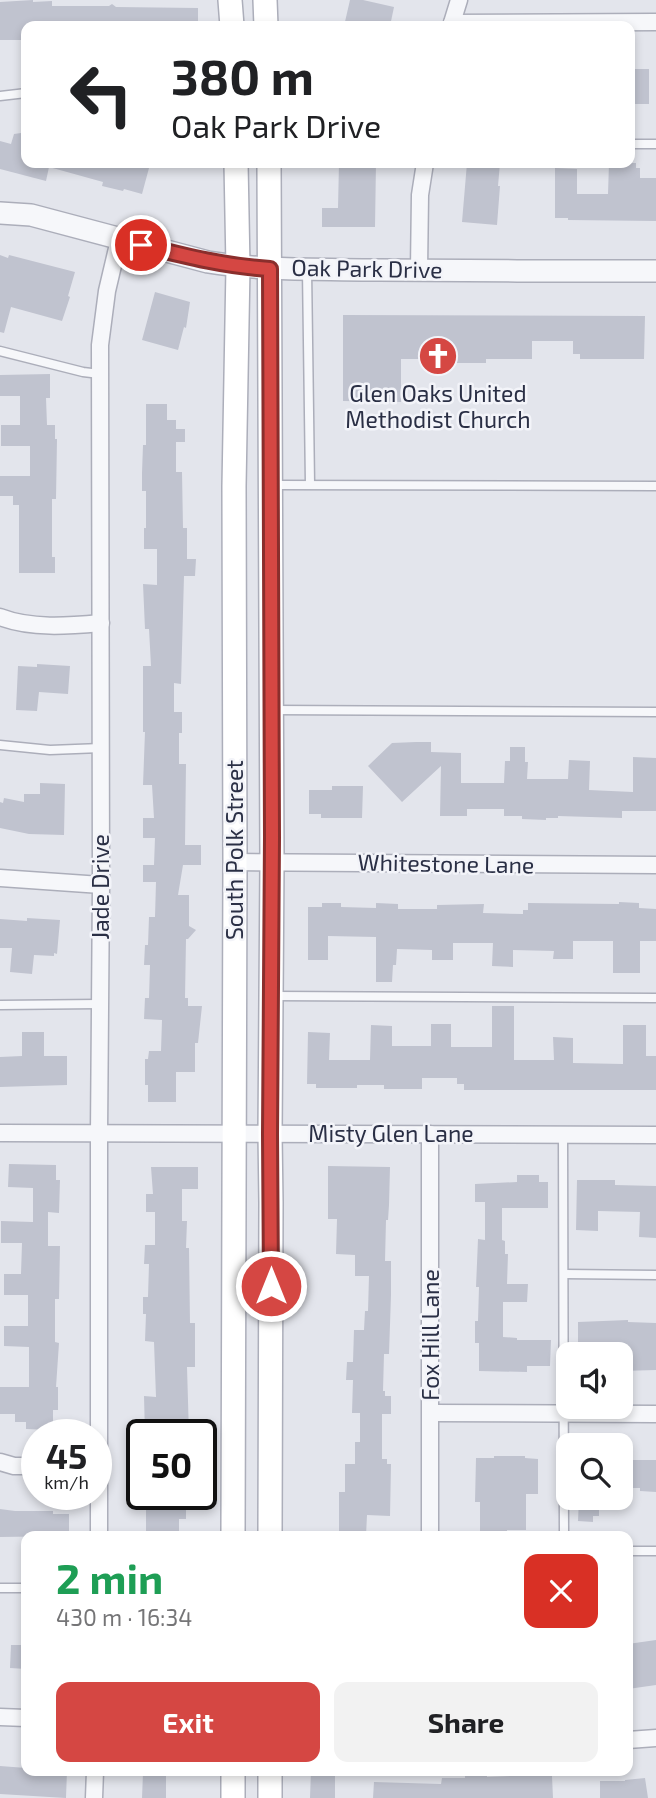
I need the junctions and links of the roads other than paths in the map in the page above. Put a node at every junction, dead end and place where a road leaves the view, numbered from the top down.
1 (230, 0) edge
2 (265, 0) edge
3 (458, 0) edge
4 (232, 21) edge
5 (266, 21) edge
6 (453, 21) edge
7 (635, 22) edge
8 (656, 22) edge
9 (21, 94) edge
10 (0, 96) edge
11 (635, 144) edge
12 (656, 144) edge
13 (236, 168) edge
14 (269, 168) edge
15 (424, 168) edge
16 (0, 213) edge
17 (119, 240) junction
18 (238, 267) junction
19 (270, 269) junction
20 (307, 269) junction
21 (419, 270) junction
22 (656, 271) edge
23 (0, 351) edge
24 (100, 374) junction
25 (310, 484) junction
26 (270, 485) junction
27 (234, 486) junction
28 (656, 486) edge
29 (0, 617) edge
30 (101, 622) junction
31 (271, 710) junction
32 (656, 712) edge
33 (0, 745) edge
34 (101, 748) junction
35 (235, 862) junction
36 (272, 862) junction
37 (656, 865) edge
38 (0, 878) edge
39 (101, 885) junction
40 (272, 996) junction
41 (656, 998) edge
42 (99, 1004) junction
43 (0, 1005) edge
44 (0, 1133) edge
45 (99, 1134) junction
46 (234, 1134) junction
47 (270, 1134) junction
48 (430, 1134) junction
49 (563, 1135) junction
50 (656, 1135) edge
51 (564, 1274) junction
52 (656, 1275) edge
53 (564, 1342) edge
54 (431, 1413) junction
55 (556, 1414) edge
56 (633, 1414) edge
57 (656, 1414) edge
58 (98, 1419) edge
59 (563, 1419) edge
60 (0, 1462) edge
61 (21, 1466) edge
62 (99, 1510) edge
63 (99, 1531) edge
64 (233, 1531) edge
65 (271, 1531) edge
66 (430, 1531) edge
67 (564, 1531) edge
68 (633, 1550) edge
69 (656, 1551) edge
70 (0, 1588) edge
71 (21, 1588) edge
72 (0, 1717) edge
73 (21, 1718) edge
74 (656, 1738) edge
75 (633, 1740) edge
76 (95, 1776) edge
77 (233, 1776) edge
78 (270, 1776) edge
79 (94, 1798) edge
80 (233, 1798) edge
81 (270, 1798) edge

1 - 4 main road
2 - 5 main road
3 - 6 street
7 - 8 street
9 - 10 lane
11 - 12 lane
13 - 18 main road, South Polk Street
14 - 19 main road, South Polk Street
15 - 21 street
16 - 17 street, Oak Park Drive
17 - 18 street, Oak Park Drive
17 - 24 street, Jade Drive
18 - 19 street, Oak Park Drive
18 - 27 main road, South Polk Street
19 - 20 street, Oak Park Drive
19 - 26 main road, South Polk Street
20 - 21 street, Oak Park Drive
20 - 25 lane
21 - 22 street, Oak Park Drive
23 - 24 lane
24 - 30 street, Jade Drive
25 - 26 lane
25 - 28 lane
26 - 27 main road
26 - 31 main road, South Polk Street
27 - 35 main road, South Polk Street
29 - 30 street
30 - 34 street, Jade Drive
31 - 32 lane
31 - 36 main road, South Polk Street
33 - 34 lane
34 - 39 street, Jade Drive
35 - 36 street, Whitestone Lane
35 - 46 main road, South Polk Street
36 - 37 street, Whitestone Lane
36 - 40 main road, South Polk Street
38 - 39 street
39 - 42 street, Jade Drive
40 - 41 lane
40 - 47 main road, South Polk Street
42 - 43 lane
42 - 45 street, Jade Drive
44 - 45 street, Misty Glen Lane
45 - 46 street, Misty Glen Lane
45 - 58 street, Jade Drive
46 - 47 street, Misty Glen Lane
46 - 64 main road, South Polk Street
47 - 48 street, Misty Glen Lane
47 - 65 main road, South Polk Street
48 - 49 street, Misty Glen Lane
48 - 54 street, Fox Hill Lane
49 - 50 street, Misty Glen Lane
49 - 51 lane
51 - 52 lane
51 - 53 lane
54 - 55 street
54 - 66 street, Fox Hill Lane
56 - 57 street
59 - 67 lane
60 - 61 street
62 - 63 street, Jade Drive
68 - 69 lane
70 - 71 lane
72 - 73 street
74 - 75 street
76 - 79 street
77 - 80 main road
78 - 81 main road

